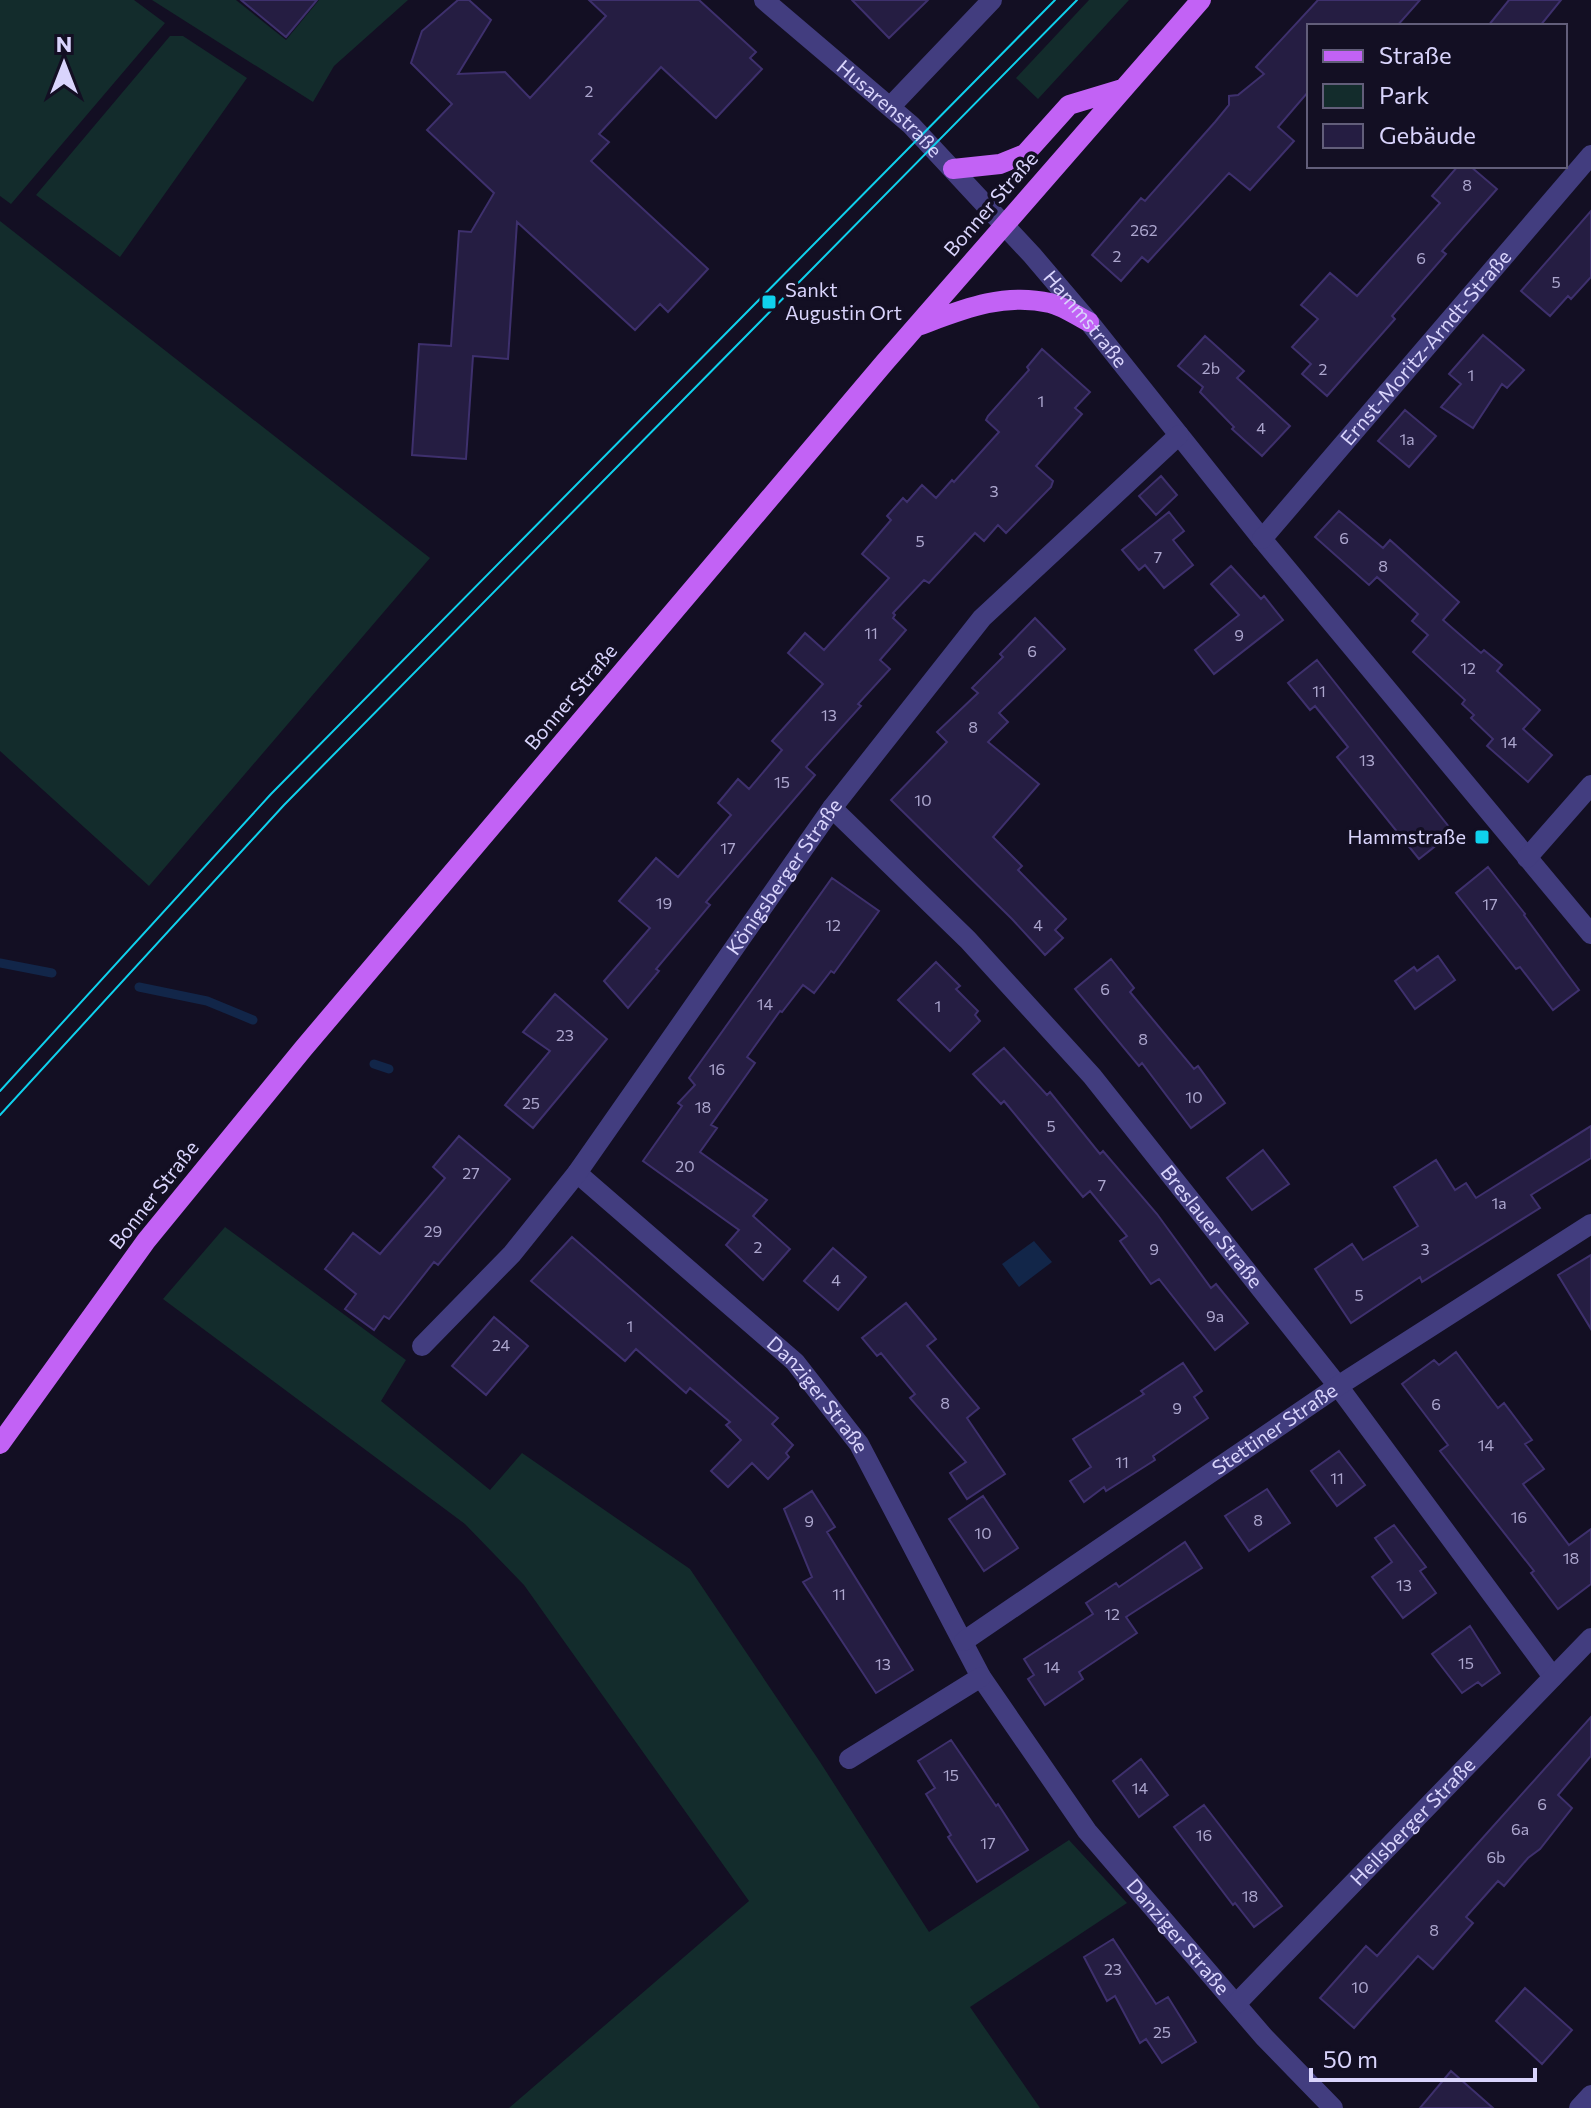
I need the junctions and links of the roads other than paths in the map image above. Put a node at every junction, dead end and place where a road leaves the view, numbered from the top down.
1 (764, 0) edge
2 (992, 0) edge
3 (1201, 0) edge
4 (1122, 89) junction
5 (891, 106) junction
6 (1591, 155) edge
7 (953, 169) junction
8 (1005, 225) junction
9 (1089, 322) junction
10 (916, 327) junction
11 (1179, 435) junction
12 (1262, 539) junction
13 (1591, 785) edge
14 (832, 808) junction
15 (1527, 858) junction
16 (1591, 934) edge
17 (577, 1173) junction
18 (1591, 1224) edge
19 (422, 1346) dead end
20 (1338, 1386) junction
21 (0, 1444) edge
22 (1591, 1638) edge
23 (964, 1641) junction
24 (981, 1677) junction
25 (1553, 1677) junction
26 (849, 1759) dead end
27 (1236, 2004) junction
28 (1591, 2095) edge
29 (1333, 2108) edge
30 (1579, 2108) edge

1 - 5 street, Husarenstraße
2 - 5 street
3 - 4 main road, Bonner Straße
4 - 7 main road
4 - 8 main road, Bonner Straße
5 - 7 street, Husarenstraße
6 - 12 street, Ernst-Moritz-Arndt-Straße
7 - 8 street, Husarenstraße
8 - 9 street, Hammstraße
8 - 10 main road, Bonner Straße
9 - 10 main road
9 - 11 street, Hammstraße
10 - 21 main road, Bonner Straße
11 - 12 street, Hammstraße
11 - 14 street, Königsberger Straße
12 - 15 street, Hammstraße
13 - 15 street
14 - 17 street, Königsberger Straße
14 - 20 street, Breslauer Straße
15 - 16 street, Hammstraße
17 - 19 street, Königsberger Straße
17 - 23 street, Danziger Straße
18 - 20 street, Stettiner Straße
20 - 23 street, Stettiner Straße
20 - 25 street, Breslauer Straße
22 - 25 street, Heilsberger Straße
23 - 24 street, Danziger Straße
24 - 26 street
24 - 27 street, Danziger Straße
25 - 27 street, Heilsberger Straße
27 - 29 street, Danziger Straße
28 - 30 street

